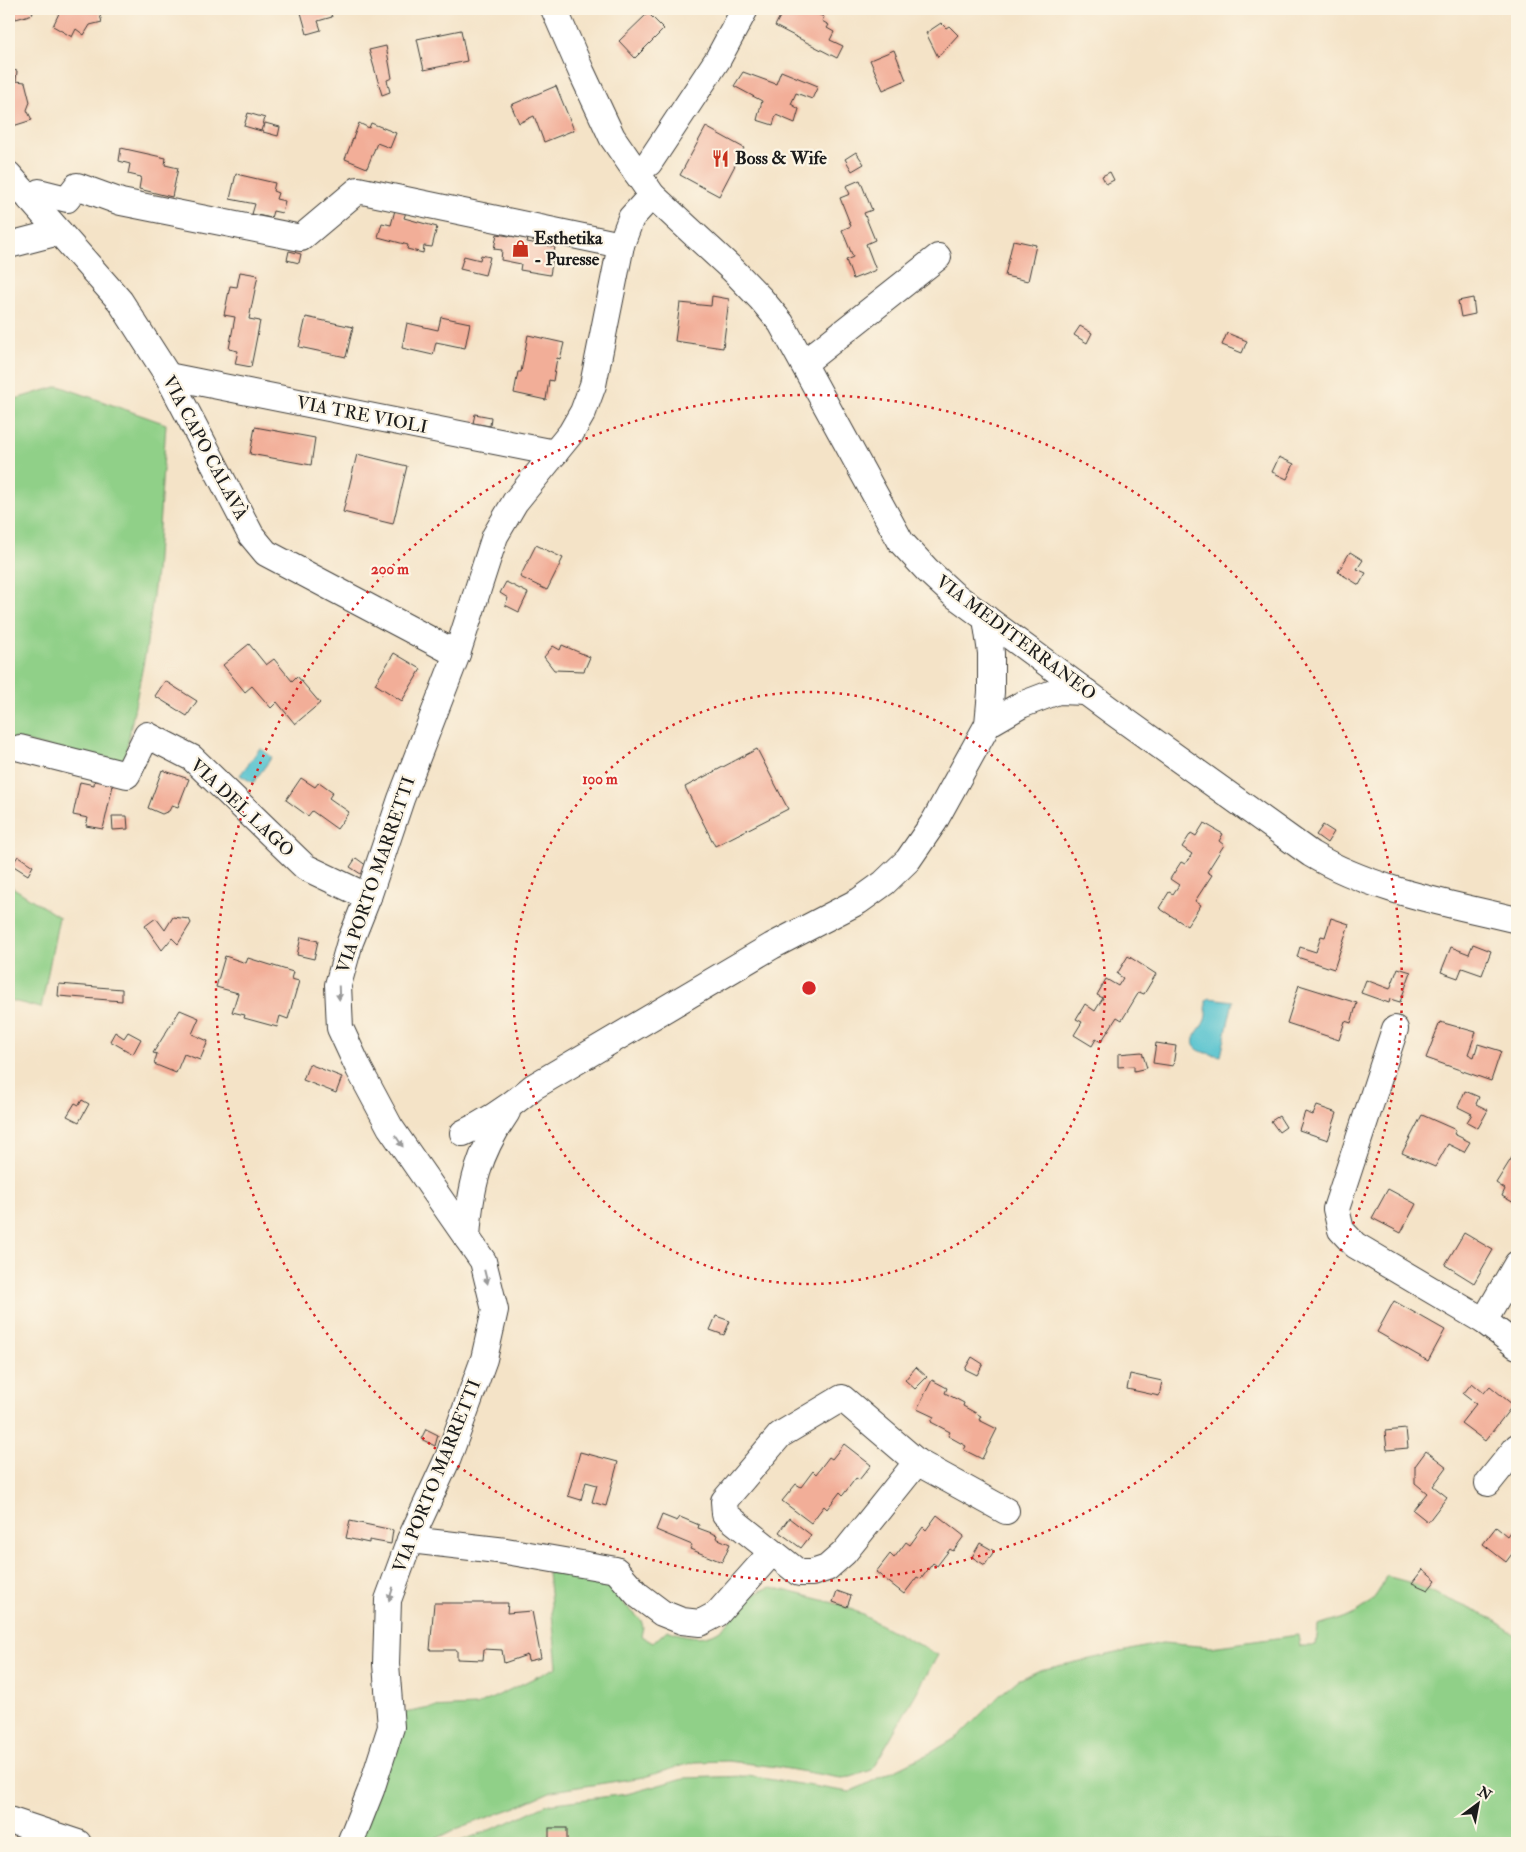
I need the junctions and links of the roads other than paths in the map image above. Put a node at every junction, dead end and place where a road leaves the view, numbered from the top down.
1 (554, 9) edge
2 (744, 9) edge
3 (636, 172) junction
4 (9, 175) edge
5 (652, 195) junction
6 (30, 199) junction
7 (59, 232) junction
8 (9, 245) edge
9 (621, 245) junction
10 (938, 257) dead end
11 (804, 363) junction
12 (168, 376) junction
13 (555, 453) junction
14 (986, 618) junction
15 (457, 654) junction
16 (1086, 692) junction
17 (988, 724) junction
18 (20, 748) dead end
19 (368, 897) junction
20 (1517, 920) edge
21 (1395, 1029) dead end
22 (512, 1105) junction
23 (463, 1133) dead end
24 (467, 1238) junction
25 (1517, 1264) edge
26 (1484, 1321) junction
27 (1517, 1346) edge
28 (1517, 1447) edge
29 (918, 1462) junction
30 (1488, 1483) dead end
31 (1006, 1511) dead end
32 (410, 1540) junction
33 (772, 1552) junction
34 (9, 1820) edge
35 (78, 1843) edge
36 (350, 1843) edge

1 - 3 street, VIA MEDITERRANEO
2 - 3 street
3 - 5 street, VIA MEDITERRANEO
4 - 6 street, VIA CAPO CALAVÀ
5 - 9 street, VIA PORTO MARRETTI
5 - 11 street, VIA MEDITERRANEO
6 - 7 street, VIA CAPO CALAVÀ
6 - 9 street
7 - 8 street
7 - 12 street, VIA CAPO CALAVÀ
9 - 13 street, VIA PORTO MARRETTI
10 - 11 street
11 - 14 street, VIA MEDITERRANEO
12 - 13 street, VIA TRE VIOLI
12 - 15 street, VIA CAPO CALAVÀ
13 - 15 street, VIA PORTO MARRETTI
14 - 16 street, VIA MEDITERRANEO
14 - 17 street
15 - 19 street, VIA PORTO MARRETTI
16 - 17 street
16 - 20 street, VIA MEDITERRANEO
17 - 22 street
18 - 19 street, VIA DEL LAGO
19 -> 24 street, VIA PORTO MARRETTI
21 - 26 street
22 - 23 street
22 - 24 street
24 -> 32 street, VIA PORTO MARRETTI
25 - 26 street
26 - 27 street
28 - 30 street
29 - 31 street
29 - 33 street
29 - 33 street
32 - 33 street
32 -> 36 street, VIA PORTO MARRETTI
34 - 35 street

